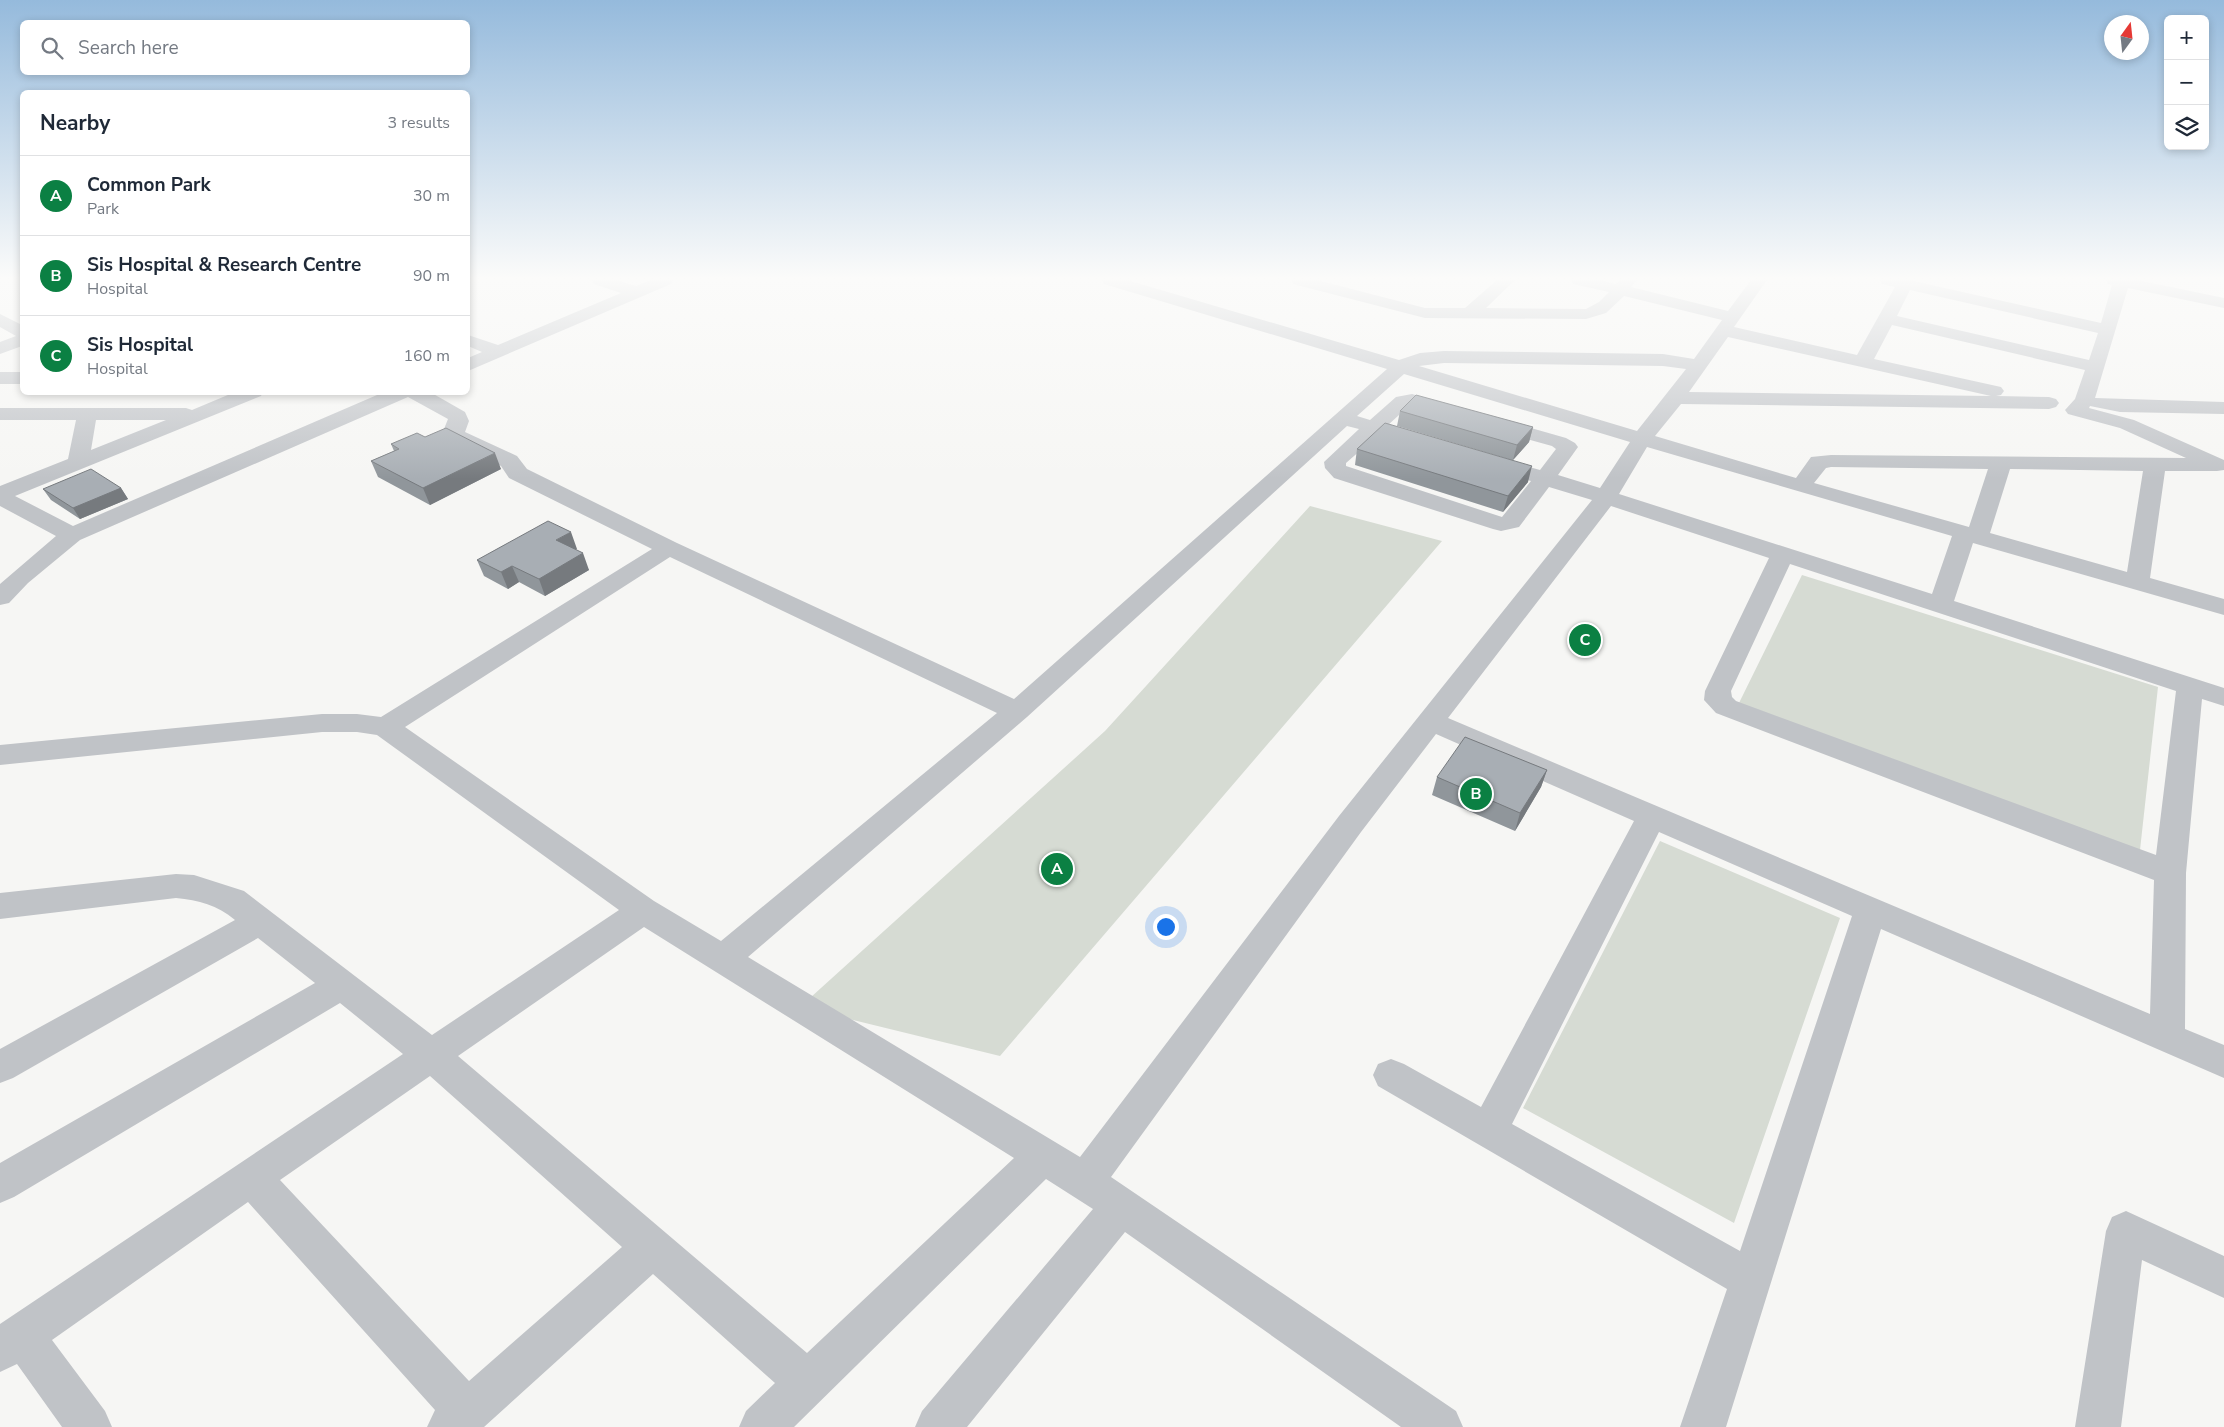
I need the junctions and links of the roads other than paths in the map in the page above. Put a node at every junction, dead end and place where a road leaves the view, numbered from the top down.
1 (484, 347) edge
2 (510, 347) edge
3 (1335, 347) edge
4 (1712, 347) edge
5 (1809, 347) edge
6 (1872, 347) edge
7 (2007, 347) edge
8 (2102, 347) edge
9 (498, 352) junction
10 (1864, 362) junction
11 (470, 364) edge
12 (1401, 366) junction
13 (1699, 366) junction
14 (2095, 367) junction
15 (0, 378) edge
16 (20, 378) edge
17 (247, 395) edge
18 (395, 395) edge
19 (420, 395) edge
20 (1675, 398) junction
21 (2049, 403) junction
22 (2080, 406) junction
23 (2220, 410) edge
24 (0, 414) edge
25 (87, 414) junction
26 (200, 414) junction
27 (1342, 418) junction
28 (1373, 427) junction
29 (1643, 437) junction
30 (1430, 444) edge
31 (1478, 458) edge
32 (78, 463) junction
33 (2001, 463) junction
34 (2155, 465) junction
35 (2221, 467) edge
36 (1545, 478) junction
37 (1801, 486) junction
38 (0, 496) edge
39 (1606, 497) junction
40 (1971, 534) junction
41 (72, 535) junction
42 (669, 548) junction
43 (1783, 554) junction
44 (9, 575) edge
45 (2136, 582) junction
46 (0, 598) edge
47 (1940, 605) junction
48 (2224, 607) edge
49 (2190, 686) junction
50 (2224, 697) edge
51 (1017, 711) junction
52 (1430, 721) junction
53 (385, 727) junction
54 (0, 755) edge
55 (1652, 816) junction
56 (2170, 873) junction
57 (0, 906) edge
58 (643, 910) junction
59 (1870, 911) junction
60 (261, 920) junction
61 (722, 959) junction
62 (342, 985) junction
63 (2167, 1038) junction
64 (431, 1055) junction
65 (2224, 1062) edge
66 (0, 1067) edge
67 (1392, 1074) dead end
68 (1489, 1130) junction
69 (1043, 1156) junction
70 (252, 1178) junction
71 (1085, 1181) junction
72 (0, 1184) edge
73 (1121, 1206) junction
74 (652, 1248) junction
75 (2224, 1277) edge
76 (1751, 1280) junction
77 (11, 1343) edge
78 (808, 1383) junction
79 (459, 1419) edge
80 (90, 1427) edge
81 (762, 1427) edge
82 (938, 1427) edge
83 (1440, 1427) edge
84 (1703, 1427) edge
85 (2098, 1427) edge

1 - 9 street
2 - 9 street
3 - 12 street
4 - 13 street
5 - 10 street
6 - 10 street
7 - 14 street
8 - 14 street
9 - 11 street
10 - 21 street
12 - 13 street
12 - 27 street
12 - 29 street
13 - 20 street
14 - 22 street
15 - 16 street
17 - 26 street
18 - 41 street
19 - 42 street
20 - 21 street
20 - 29 street
21 - 22 street
22 - 23 street
22 - 35 street
24 - 25 street
25 - 26 street
25 - 32 street
26 - 32 street
27 - 28 street
27 - 51 street
28 - 30 street
28 - 36 street
28 - 36 street
29 - 37 street
29 - 39 street
31 - 36 street
32 - 38 street
33 - 34 street
33 - 37 street
33 - 40 street
34 - 35 street
34 - 45 street
36 - 39 street
37 - 40 street
38 - 41 street
39 - 43 street
39 - 52 street
40 - 45 street
40 - 47 street
41 - 44 street
42 - 51 street
42 - 53 street
43 - 47 street
43 - 56 street
44 - 46 street
45 - 48 street
47 - 49 street
49 - 50 street
49 - 56 street
51 - 61 street
52 - 55 street
52 - 71 street
53 - 54 street
53 - 58 street
55 - 59 street
55 - 68 street
56 - 63 street
57 - 60 street
58 - 61 street
58 - 64 street
59 - 63 street
59 - 76 street
60 - 62 street
60 - 66 street
61 - 69 street
62 - 64 street
62 - 72 street
63 - 65 street
64 - 70 street
64 - 74 street
67 - 68 street
68 - 76 street
69 - 71 street
69 - 78 street
70 - 77 street
70 - 79 street
71 - 73 street
73 - 82 street
73 - 83 street
74 - 78 street
74 - 79 street
75 - 85 street
76 - 84 street
77 - 80 street
78 - 81 street

